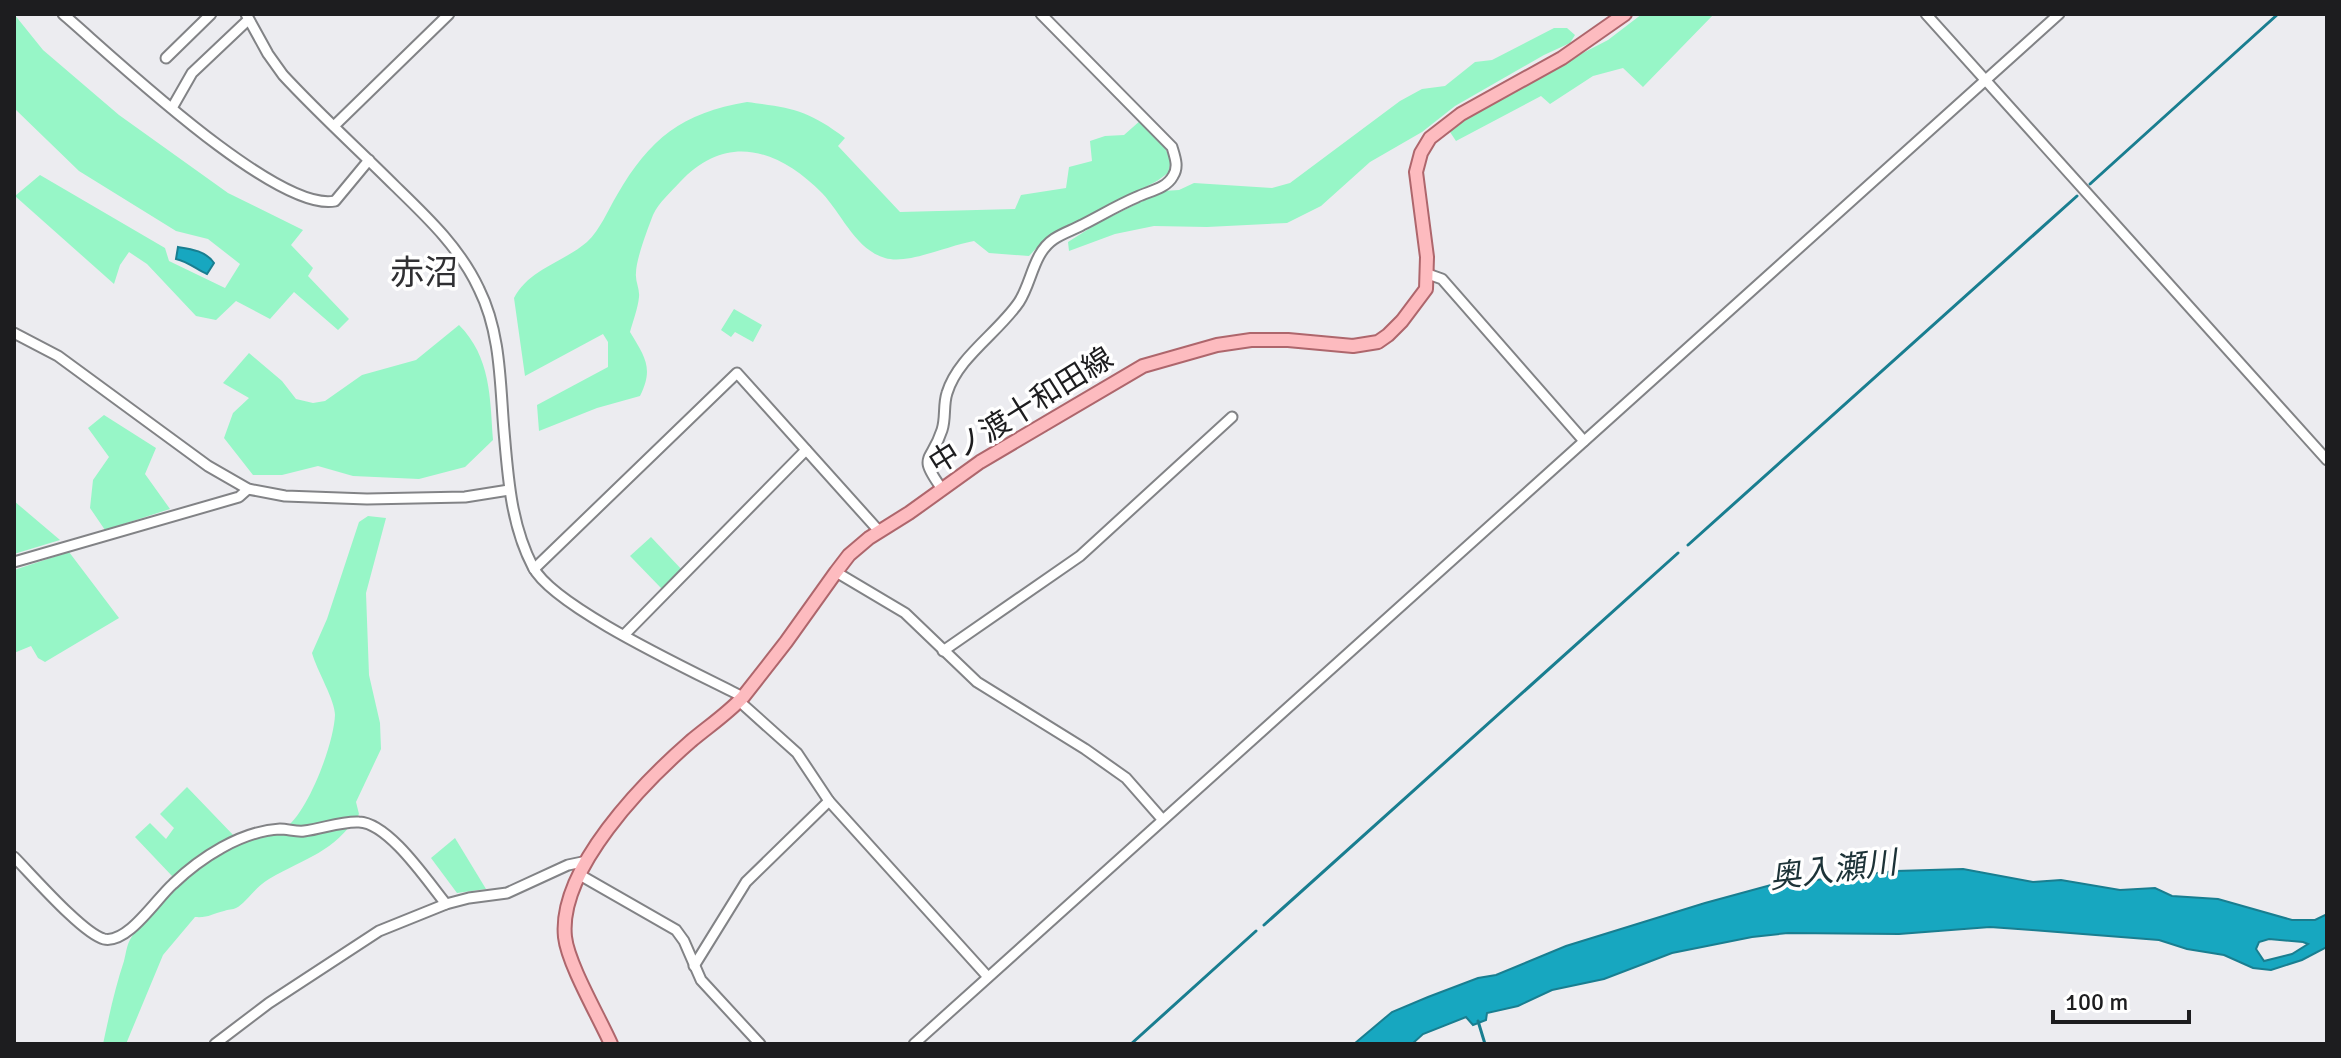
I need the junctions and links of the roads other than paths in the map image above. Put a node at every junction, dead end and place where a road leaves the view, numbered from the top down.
1 (63, 14) edge
2 (211, 14) edge
3 (449, 14) edge
4 (1041, 14) edge
5 (1625, 14) edge
6 (1926, 14) edge
7 (2059, 14) edge
8 (247, 17) edge
9 (166, 58) dead end
10 (1986, 80) junction
11 (172, 108) junction
12 (334, 126) junction
13 (369, 160) junction
14 (1428, 274) junction
15 (14, 333) edge
16 (1232, 417) dead end
17 (1584, 441) junction
18 (806, 450) junction
19 (2327, 460) edge
20 (248, 489) junction
21 (942, 489) junction
22 (509, 490) junction
23 (879, 531) junction
24 (14, 562) edge
25 (534, 569) junction
26 (836, 572) junction
27 (625, 634) junction
28 (943, 651) junction
29 (741, 699) junction
30 (829, 801) junction
31 (1162, 819) junction
32 (14, 857) edge
33 (587, 861) junction
34 (580, 875) junction
35 (446, 904) junction
36 (694, 966) junction
37 (988, 977) junction
38 (215, 1044) edge
39 (611, 1044) edge
40 (760, 1044) edge
41 (914, 1044) edge

1 - 11 street
2 - 9 street
3 - 12 street
4 - 21 street
5 - 14 main road
6 - 10 street
7 - 10 street
8 - 11 street
8 - 12 street
10 - 17 street
10 - 19 street
11 - 13 street
12 - 13 street
13 - 22 street
14 - 17 street
14 - 21 main road, 中ノ渡十和田線
15 - 20 street
16 - 28 street
17 - 31 street
18 - 23 street
18 - 25 street
18 - 27 street
20 - 22 street
20 - 24 street
21 - 23 main road, 中ノ渡十和田線
22 - 25 street
23 - 26 main road, 中ノ渡十和田線
25 - 27 street
26 - 28 street
26 - 29 main road, 中ノ渡十和田線
27 - 29 street
28 - 31 street
29 - 30 street
29 - 33 main road, 中ノ渡十和田線
30 - 36 street
30 - 37 street
31 - 37 street
32 - 35 street
33 - 34 main road, 中ノ渡十和田線
33 - 35 street
34 - 36 street
34 - 39 main road, 中ノ渡十和田線
35 - 38 street
36 - 40 street
37 - 41 street

